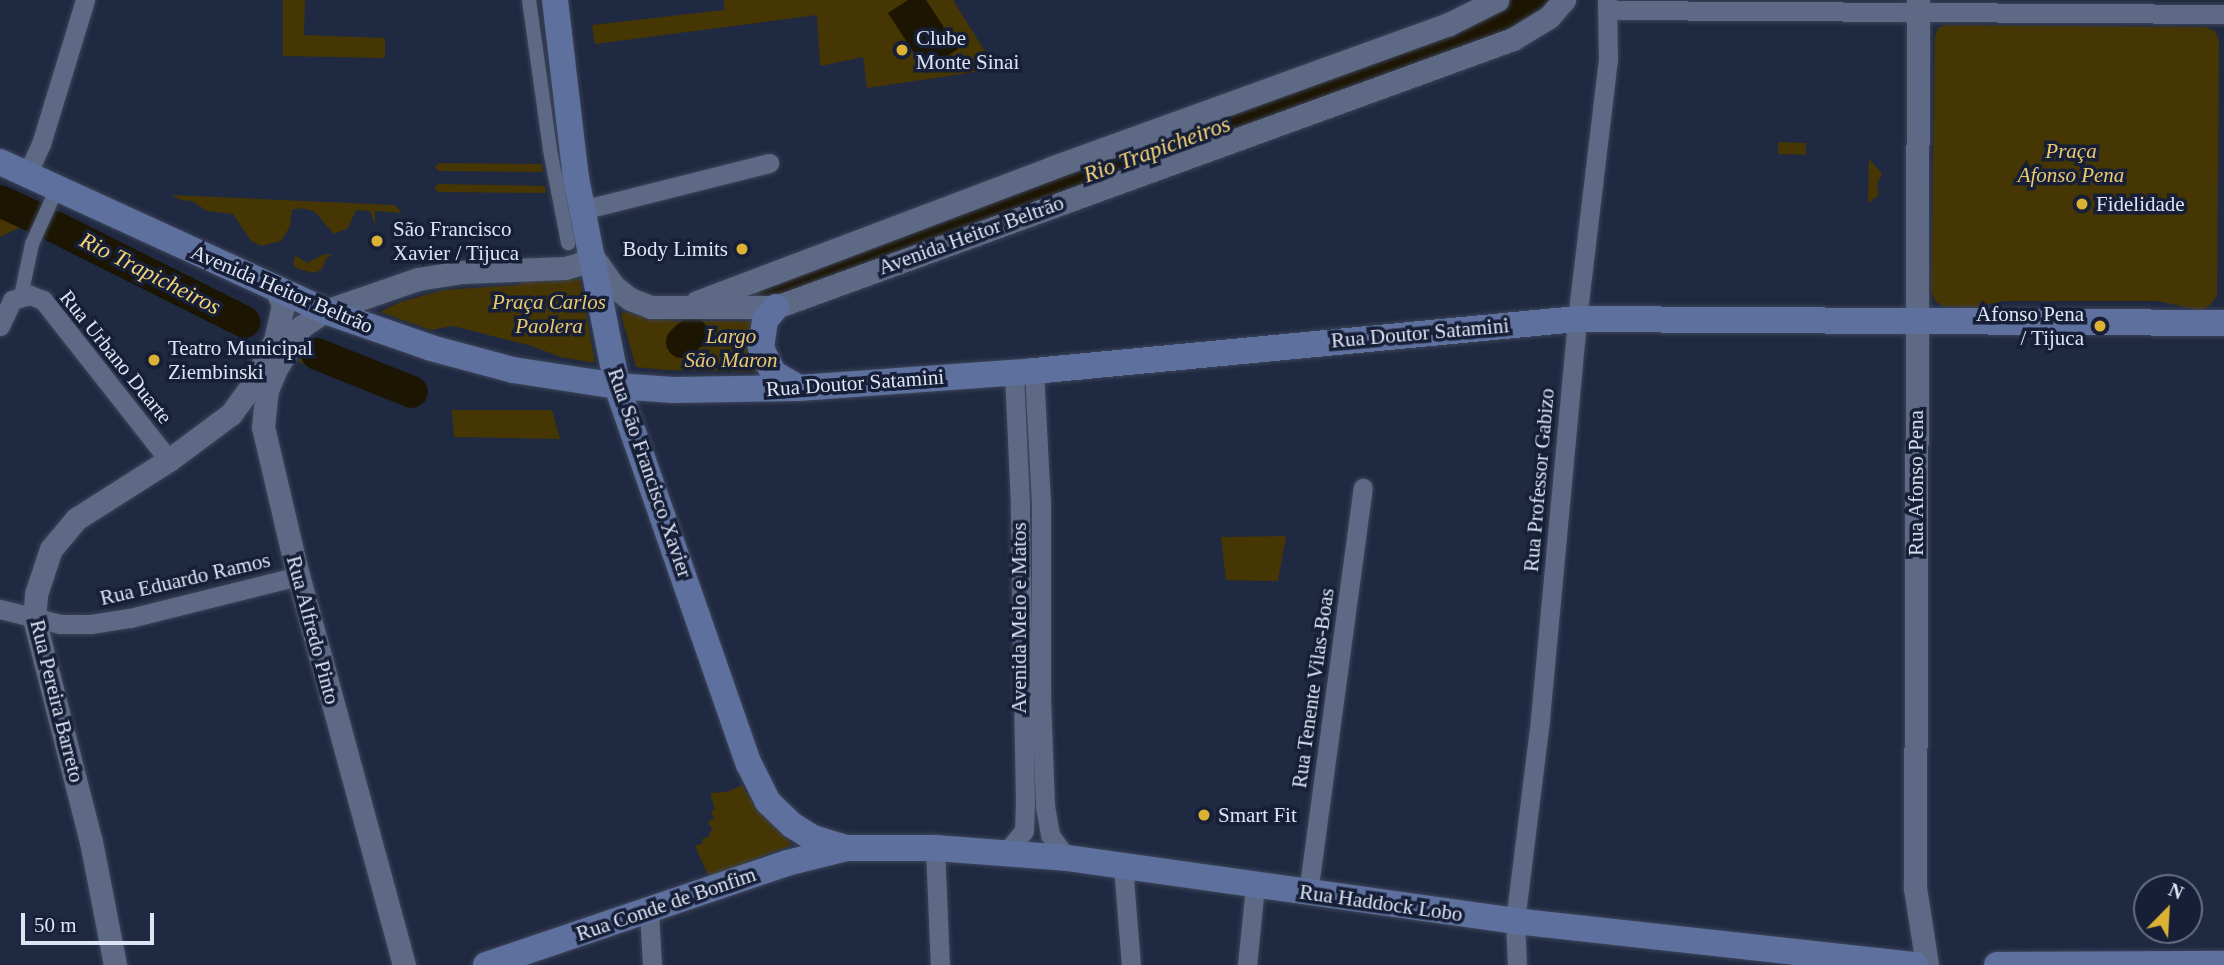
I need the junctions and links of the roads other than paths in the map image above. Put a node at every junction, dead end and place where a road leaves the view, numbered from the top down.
1 (85, 0) edge
2 (529, 0) edge
3 (555, 0) edge
4 (1497, 0) edge
5 (1564, 0) edge
6 (1609, 5) edge
7 (1918, 6) edge
8 (2224, 14) edge
9 (0, 162) edge
10 (769, 163) dead end
11 (27, 174) junction
12 (58, 188) junction
13 (582, 211) junction
14 (579, 248) junction
15 (277, 291) junction
16 (21, 296) junction
17 (776, 307) junction
18 (678, 309) junction
19 (325, 311) junction
20 (1577, 319) junction
21 (1916, 321) junction
22 (2224, 323) edge
23 (0, 327) edge
24 (1024, 371) junction
25 (617, 386) junction
26 (799, 388) junction
27 (231, 414) junction
28 (263, 427) junction
29 (169, 460) junction
30 (1363, 488) dead end
31 (298, 576) junction
32 (0, 609) edge
33 (34, 619) junction
34 (847, 848) junction
35 (934, 848) junction
36 (1007, 851) junction
37 (1068, 858) junction
38 (1123, 866) junction
39 (1255, 886) junction
40 (1308, 893) junction
41 (649, 911) junction
42 (1515, 921) junction
43 (2150, 963) edge
44 (2224, 964) edge
45 (115, 965) edge
46 (404, 965) edge
47 (486, 965) edge
48 (653, 965) edge
49 (940, 965) edge
50 (1131, 965) edge
51 (1247, 965) edge
52 (1517, 965) edge
53 (1915, 965) edge
54 (1927, 965) edge
55 (1997, 965) edge

1 - 11 street
2 - 14 street
3 - 13 main road, Rua São Francisco Xavier
4 - 18 street, Avenida Heitor Beltrão
5 - 17 street, Avenida Heitor Beltrão
6 - 7 street
6 - 20 street, Rua Professor Gabizo
7 - 8 street
7 - 21 street, Rua Afonso Pena
9 - 11 main road, Avenida Heitor Beltrão
10 - 13 street
11 - 12 main road, Avenida Heitor Beltrão
12 - 15 main road, Avenida Heitor Beltrão
12 - 16 street
13 - 14 main road, Rua São Francisco Xavier
14 - 18 street, Avenida Heitor Beltrão
14 - 19 street, Rua Alfredo Pinto
14 - 25 main road, Rua São Francisco Xavier
15 - 19 main road, Avenida Heitor Beltrão
15 - 27 street, Rua Pereira Barreto
16 - 23 street
16 - 29 street, Rua Urbano Duarte
17 - 18 street, Avenida Heitor Beltrão
17 - 26 main road
19 - 25 main road, Avenida Heitor Beltrão
19 - 28 street, Rua Alfredo Pinto
20 - 21 main road, Rua Doutor Satamini
20 - 24 main road, Rua Doutor Satamini
20 - 42 street, Rua Professor Gabizo
21 - 22 main road, Rua Doutor Satamini
21 - 54 street, Rua Afonso Pena
24 - 26 main road, Rua Doutor Satamini
24 - 36 street, Avenida Melo e Matos
24 - 37 street, Avenida Melo e Matos
25 - 26 main road, Rua Doutor Satamini
25 - 34 main road, Rua São Francisco Xavier
27 - 28 street
27 - 29 street, Rua Pereira Barreto
28 - 31 street, Rua Alfredo Pinto
29 - 33 street, Rua Pereira Barreto
30 - 40 street, Rua Tenente Vilas-Boas
31 - 33 street, Rua Eduardo Ramos
31 - 46 street, Rua Alfredo Pinto
32 - 33 street, Rua Eduardo Ramos
33 - 45 street, Rua Pereira Barreto
34 - 35 main road, Rua Haddock Lobo
34 - 41 main road, Rua Conde de Bonfim
35 - 36 main road, Rua Haddock Lobo
35 - 49 street
36 - 37 main road, Rua Haddock Lobo
37 - 38 main road, Rua Haddock Lobo
38 - 39 main road, Rua Haddock Lobo
38 - 50 street
39 - 40 main road, Rua Haddock Lobo
39 - 51 street
40 - 42 main road, Rua Haddock Lobo
41 - 47 main road, Rua Conde de Bonfim
41 - 48 street
42 - 52 street, Rua Professor Gabizo
42 - 53 main road, Rua Haddock Lobo
43 - 44 main road
43 - 55 main road

